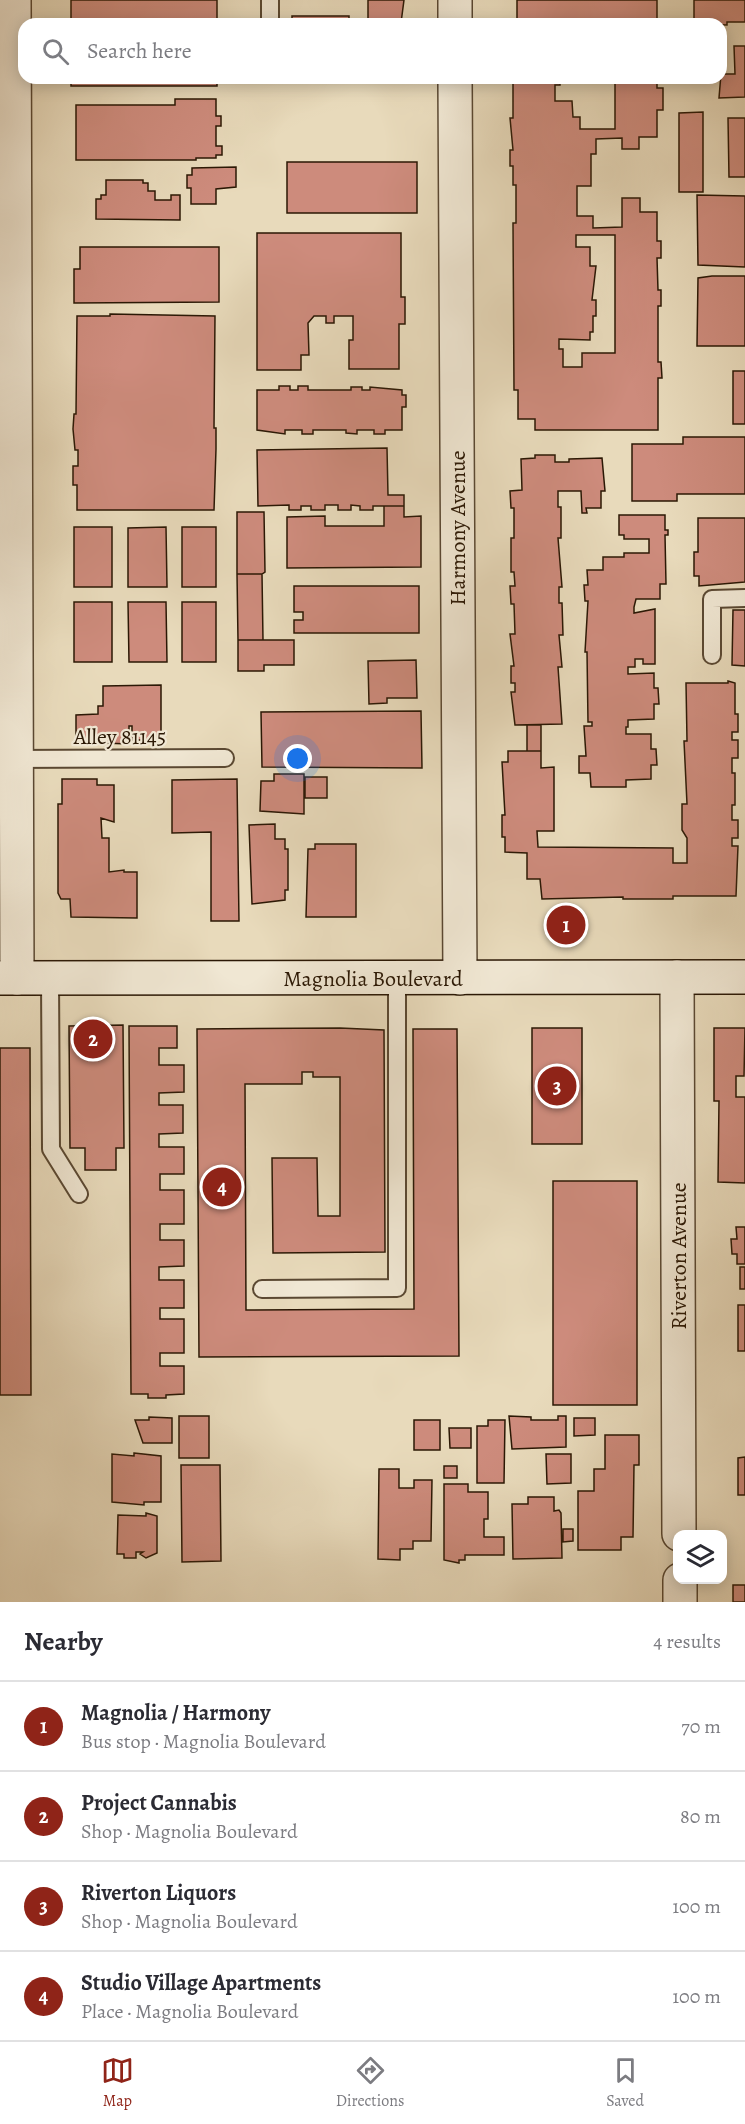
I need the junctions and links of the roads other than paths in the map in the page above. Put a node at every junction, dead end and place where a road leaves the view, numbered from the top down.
1 (14, 0) edge
2 (270, 0) edge
3 (454, 0) edge
4 (270, 18) edge
5 (455, 18) edge
6 (455, 84) edge
7 (745, 598) edge
8 (712, 655) dead end
9 (225, 758) dead end
10 (7, 759) edge
11 (676, 977) junction
12 (745, 977) edge
13 (8, 978) edge
14 (50, 978) junction
15 (397, 978) junction
16 (460, 978) junction
17 (79, 1194) dead end
18 (262, 1289) dead end
19 (680, 1530) edge
20 (680, 1584) edge
21 (680, 1602) edge

1 - 10 street
2 - 4 lane
3 - 5 street
6 - 16 street, Harmony Avenue
7 - 8 lane
9 - 10 lane, Alley 81145
10 - 13 street
11 - 12 street, Magnolia Boulevard
11 - 16 street, Magnolia Boulevard
11 - 19 street, Riverton Avenue
13 - 14 street, Magnolia Boulevard
14 - 15 street, Magnolia Boulevard
14 - 17 lane
15 - 16 street, Magnolia Boulevard
15 - 18 lane
20 - 21 street

